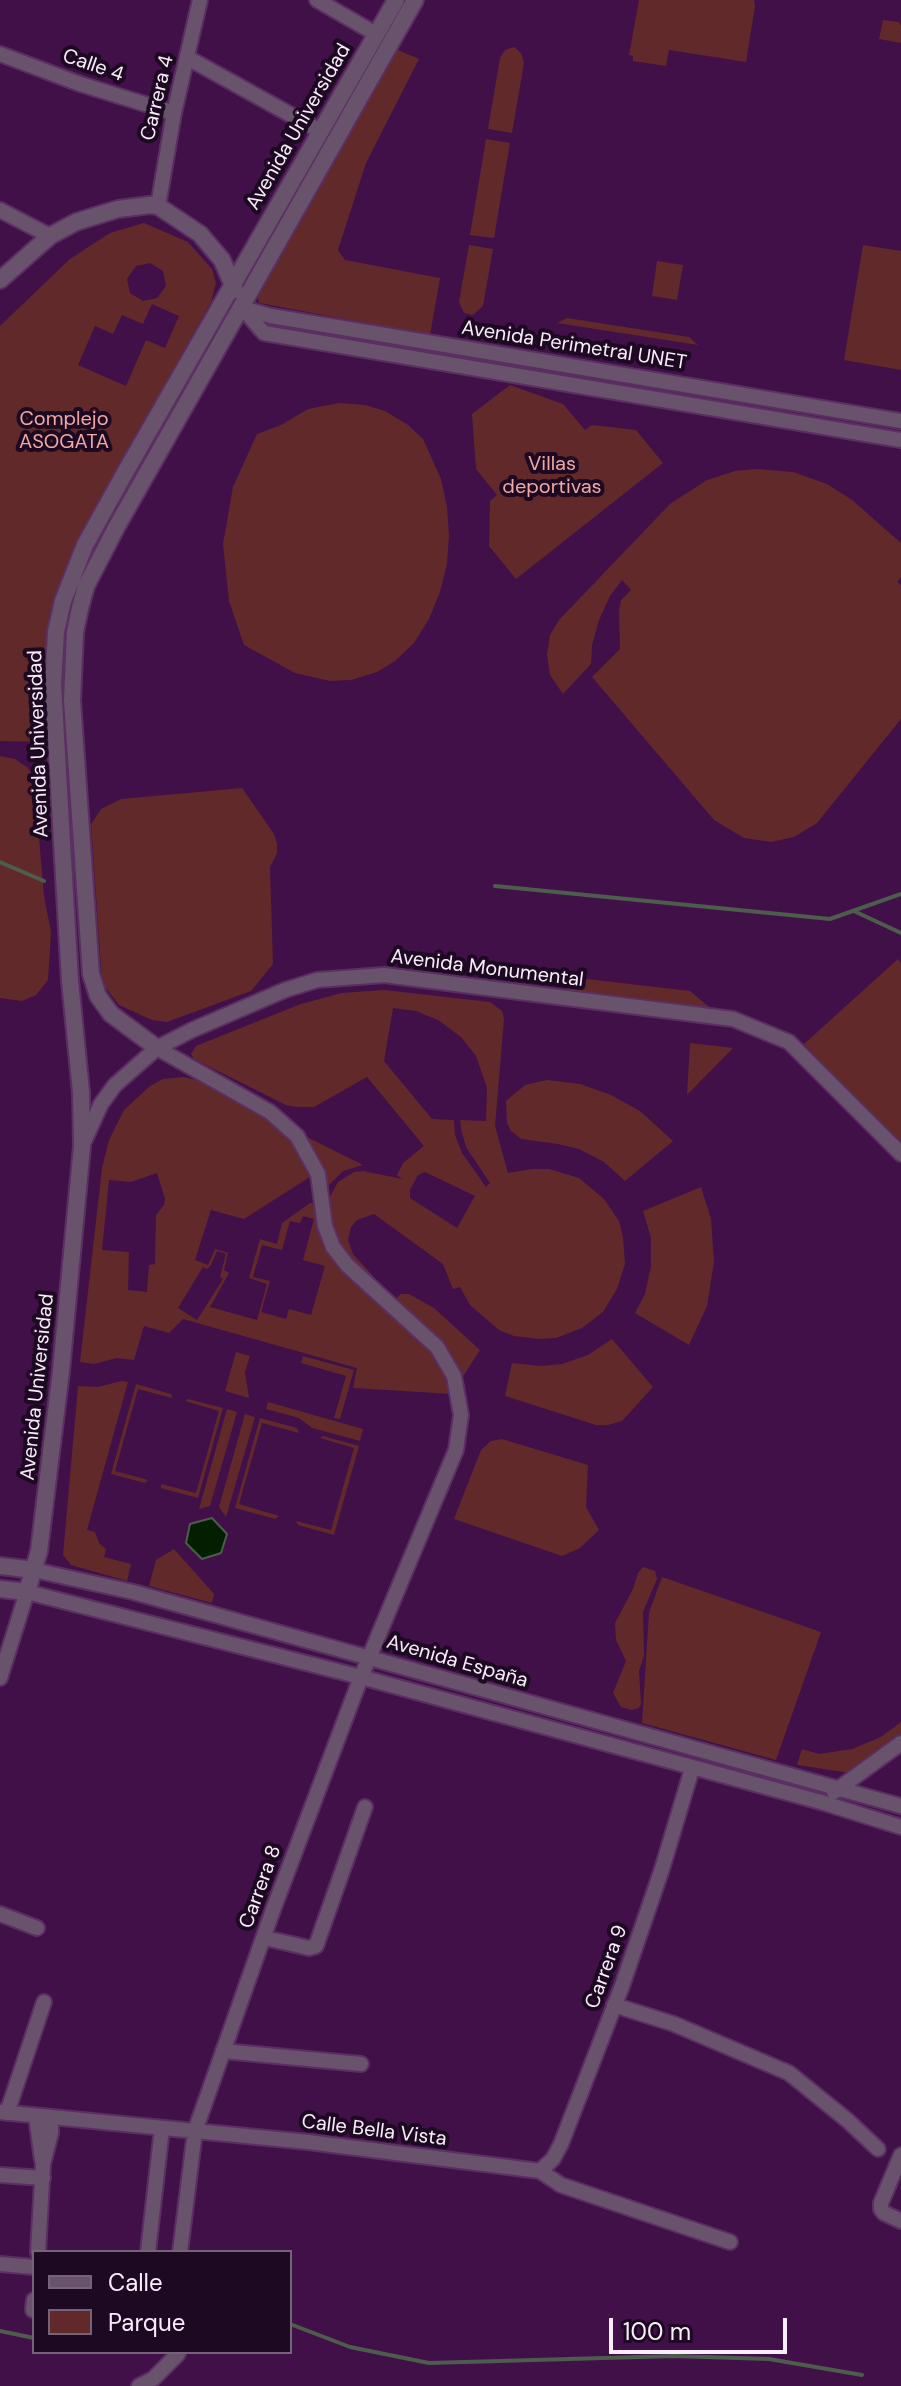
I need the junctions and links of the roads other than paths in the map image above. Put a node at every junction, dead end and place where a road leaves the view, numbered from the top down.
1 (200, 0) edge
2 (317, 0) edge
3 (396, 0) edge
4 (415, 0) edge
5 (376, 34) junction
6 (0, 54) edge
7 (188, 58) junction
8 (174, 113) junction
9 (320, 131) junction
10 (158, 206) junction
11 (0, 210) edge
12 (50, 236) junction
13 (0, 280) edge
14 (232, 282) junction
15 (242, 308) junction
16 (451, 346) junction
17 (476, 350) junction
18 (449, 363) junction
19 (474, 366) junction
20 (901, 421) edge
21 (901, 440) edge
22 (157, 1048) junction
23 (82, 1146) junction
24 (901, 1154) edge
25 (0, 1566) edge
26 (34, 1570) junction
27 (0, 1589) edge
28 (27, 1592) junction
29 (369, 1658) junction
30 (361, 1677) junction
31 (0, 1678) edge
32 (901, 1743) edge
33 (692, 1769) junction
34 (838, 1789) junction
35 (821, 1802) junction
36 (901, 1806) edge
37 (365, 1807) dead end
38 (901, 1827) edge
39 (0, 1914) edge
40 (37, 1928) dead end
41 (265, 1938) junction
42 (44, 2002) dead end
43 (614, 2005) junction
44 (223, 2051) junction
45 (361, 2064) dead end
46 (4, 2112) edge
47 (44, 2116) junction
48 (162, 2128) junction
49 (195, 2131) junction
50 (878, 2149) dead end
51 (901, 2155) edge
52 (43, 2171) junction
53 (540, 2171) junction
54 (0, 2175) edge
55 (901, 2221) edge
56 (730, 2242) dead end
57 (38, 2250) edge
58 (148, 2250) edge
59 (180, 2250) edge
60 (0, 2264) edge
61 (32, 2267) edge
62 (178, 2354) dead end
63 (139, 2386) edge

1 - 7 street, Carrera 4
2 - 5 street
3 - 5 street, Avenida Universidad
4 - 15 street, Avenida Universidad
5 - 9 street, Avenida Universidad
6 - 8 street, Calle 4
7 - 8 street, Carrera 4
7 - 9 street
8 - 10 street, Carrera 4
9 - 14 street, Avenida Universidad
10 - 12 street
10 - 14 street
11 - 12 street
12 - 13 street
14 - 15 street
14 - 23 street, Avenida Universidad
15 - 16 street, Avenida Perimetral UNET
15 - 18 street
15 - 22 street, Avenida Universidad
16 - 17 street, Avenida Perimetral UNET
16 - 18 street
17 - 19 street
17 - 20 street, Avenida Perimetral UNET
18 - 19 street
19 - 21 street
22 - 23 street, Avenida Monumental
22 - 24 street, Avenida Monumental
22 - 29 street, Carrera 8
23 - 26 street, Avenida Universidad
25 - 26 street, Avenida España
26 - 28 street, Avenida Universidad
26 - 29 street, Avenida España
27 - 28 street, Avenida España
28 - 30 street, Avenida España
28 - 31 street
29 - 30 street, Carrera 8
29 - 34 street, Avenida España
30 - 33 street, Avenida España
30 - 41 street, Carrera 8
32 - 34 street
33 - 35 street, Avenida España
33 - 43 street, Carrera 9
34 - 35 street
34 - 36 street, Avenida España
35 - 38 street, Avenida España
37 - 41 street
39 - 40 street
41 - 44 street, Carrera 8
42 - 46 street
43 - 50 street
43 - 53 street, Carrera 9
44 - 45 street
44 - 49 street, Carrera 8
46 - 47 street, Calle Bella Vista
47 - 48 street, Calle Bella Vista
47 - 52 street
48 - 49 street, Calle Bella Vista
48 - 58 street
49 - 53 street, Calle Bella Vista
49 - 59 street, Carrera 8
51 - 55 street
52 - 54 street
52 - 57 street
53 - 56 street, Calle Bella Vista
60 - 61 street
62 - 63 street

